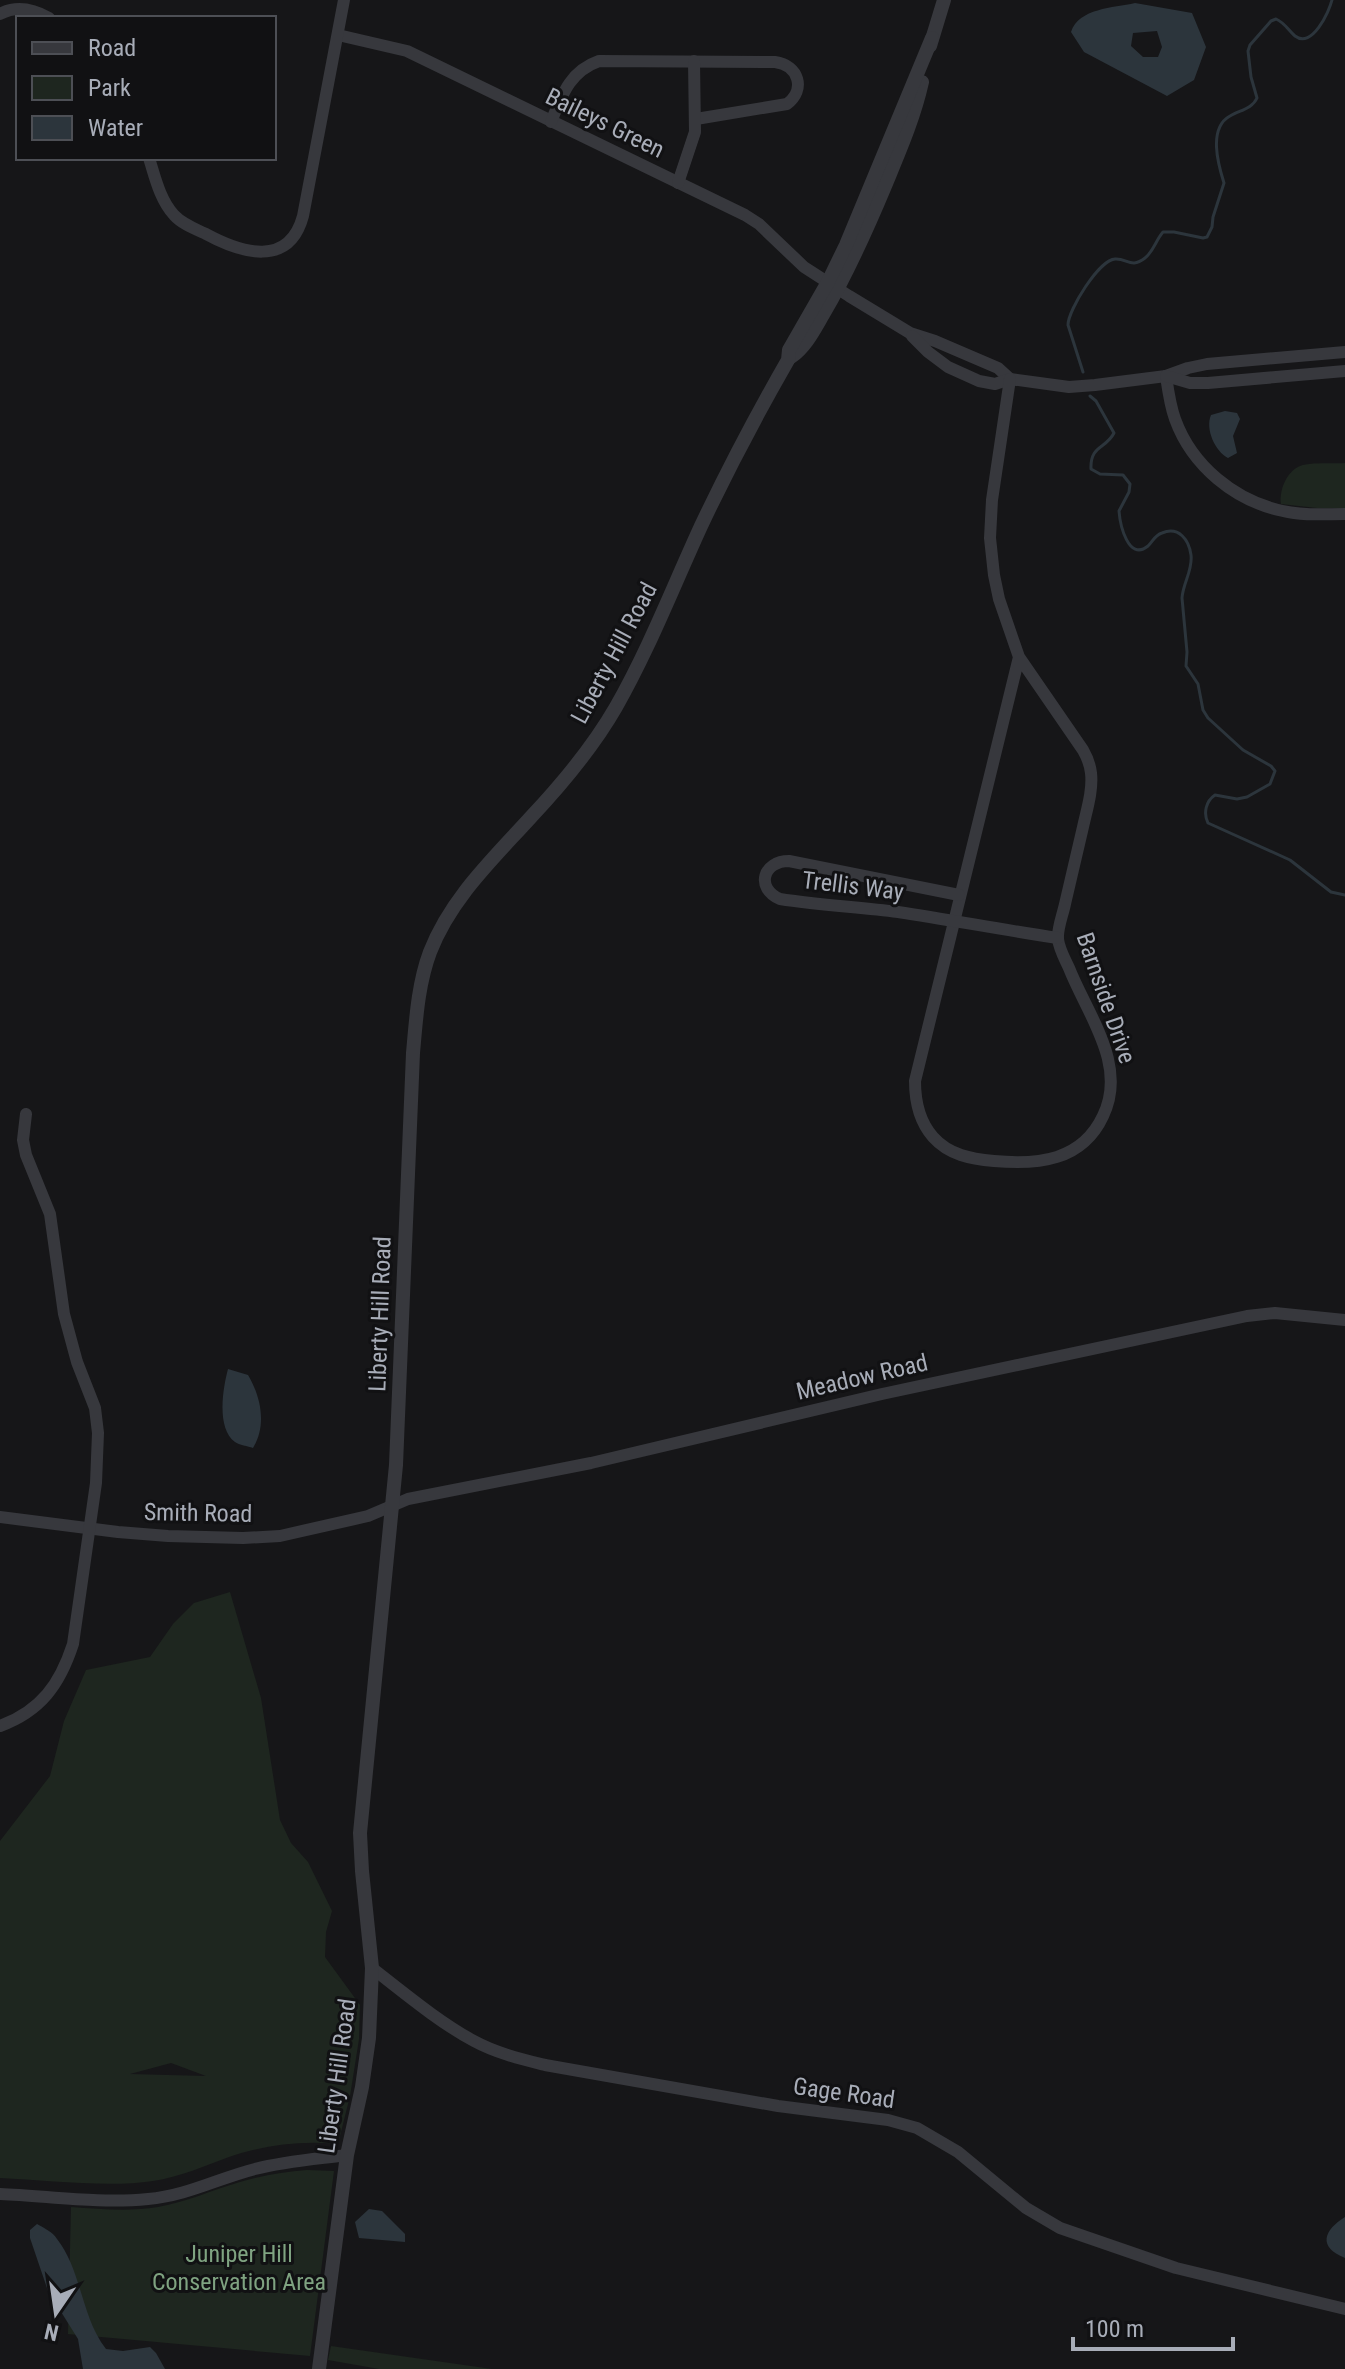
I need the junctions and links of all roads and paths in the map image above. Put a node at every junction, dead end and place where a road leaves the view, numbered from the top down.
1 (344, 0) edge
2 (944, 0) edge
3 (0, 14) edge
4 (44, 16) edge
5 (338, 35) junction
6 (694, 61) junction
7 (696, 119) junction
8 (551, 122) junction
9 (150, 160) edge
10 (678, 183) junction
11 (833, 285) junction
12 (910, 333) junction
13 (1345, 352) edge
14 (1345, 371) edge
15 (1166, 376) junction
16 (1010, 379) junction
17 (1345, 514) edge
18 (1019, 657) junction
19 (959, 895) junction
20 (954, 922) junction
21 (1058, 938) junction
22 (26, 1114) dead end
23 (1345, 1320) edge
24 (391, 1505) junction
25 (0, 1517) edge
26 (88, 1529) junction
27 (0, 1726) edge
28 (372, 1968) junction
29 (347, 2155) junction
30 (0, 2194) edge
31 (1345, 2309) edge
32 (319, 2369) edge

1 - 5 street
2 - 11 street, Liberty Hill Road
3 - 4 street
5 - 8 street, Baileys Green
5 - 9 street
6 - 7 street
6 - 7 street
6 - 8 street
7 - 10 street
8 - 10 street, Baileys Green
10 - 11 street, Baileys Green
11 - 12 street, Baileys Green
11 - 24 street, Liberty Hill Road
12 - 16 street
12 - 16 street
13 - 15 street
14 - 15 street
15 - 16 street
15 - 17 street
16 - 18 street, Barnside Drive
18 - 19 street, Barnside Drive
18 - 21 street, Barnside Drive
19 - 20 street, Barnside Drive
19 - 20 street, Trellis Way
20 - 21 street, Trellis Way
20 - 21 street, Barnside Drive
22 - 26 street
23 - 24 street, Meadow Road
24 - 26 street, Smith Road
24 - 28 street, Liberty Hill Road
25 - 26 street, Smith Road
26 - 27 street
28 - 29 street, Liberty Hill Road
28 - 31 street, Gage Road
29 - 30 street
29 - 32 street, Liberty Hill Road

